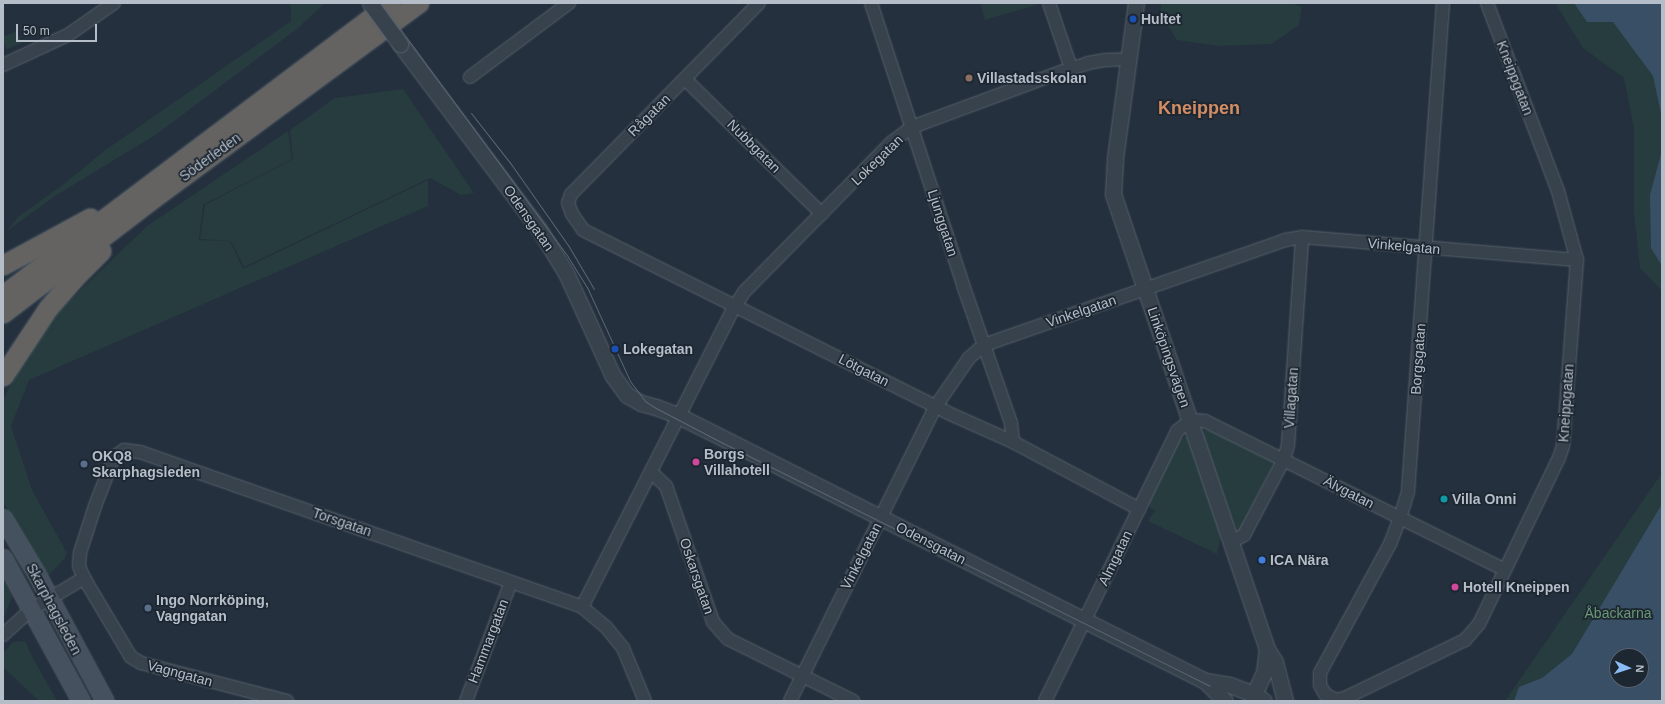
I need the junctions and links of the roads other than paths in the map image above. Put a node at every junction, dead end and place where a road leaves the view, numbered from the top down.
1 (114, 3) edge
2 (370, 3) edge
3 (390, 3) edge
4 (419, 3) edge
5 (569, 3) edge
6 (759, 3) edge
7 (871, 3) edge
8 (1048, 3) edge
9 (1136, 3) edge
10 (1145, 3) edge
11 (1443, 3) edge
12 (1487, 3) edge
13 (1130, 59) junction
14 (3, 65) edge
15 (1071, 68) junction
16 (470, 77) dead end
17 (685, 79) junction
18 (912, 127) junction
19 (152, 191) junction
20 (822, 214) junction
21 (588, 232) joint
22 (1302, 237) junction
23 (1426, 247) junction
24 (1577, 260) junction
25 (3, 265) edge
26 (1145, 288) junction
27 (3, 295) edge
28 (735, 306) junction
29 (3, 313) edge
30 (984, 345) junction
31 (3, 376) edge
32 (936, 406) junction
33 (679, 416) junction
34 (1190, 420) junction
35 (1013, 442) junction
36 (1284, 459) junction
37 (652, 472) junction
38 (1139, 509) junction
39 (3, 518) edge
40 (880, 518) junction
41 (1400, 518) junction
42 (1232, 542) junction
43 (3, 558) edge
44 (1505, 570) junction
45 (84, 578) junction
46 (511, 582) junction
47 (49, 598) junction
48 (582, 607) junction
49 (32, 609) junction
50 (1084, 620) junction
51 (3, 635) edge
52 (1267, 649) junction
53 (802, 676) junction
54 (1206, 681) junction
55 (1325, 694) joint
56 (1257, 699) edge
57 (81, 701) edge
58 (105, 701) edge
59 (287, 701) edge
60 (466, 701) edge
61 (645, 701) edge
62 (790, 701) edge
63 (853, 701) edge
64 (1045, 701) edge
65 (1225, 701) edge
66 (1285, 701) edge

1 - 14 street
2 - 33 street, Odensgatan, bridge
3 - 19 highway, Söderleden
4 - 19 highway, Söderleden
5 - 16 street
6 - 17 street, Rågatan
7 - 18 street, Ljunggatan
8 - 15 street
9 - 13 street, Linköpingsvägen
10 - 13 street, Linköpingsvägen
11 - 23 street, Borgsgatan
12 - 24 street, Kneippgatan
13 - 15 street, Lokegatan
13 - 26 street, Linköpingsvägen
15 - 18 street, Lokegatan
17 - 20 street, Nubbgatan
17 - 21 street, Rågatan
18 - 20 street, Lokegatan
18 - 30 street, Ljunggatan
19 - 25 highway
19 - 27 highway, Söderleden
19 - 29 highway, Söderleden
19 - 31 highway
20 - 28 street, Lokegatan
21 - 28 street, Lötgatan
22 - 23 street, Vinkelgatan
22 - 26 street, Vinkelgatan
22 - 36 street, Villagatan
23 - 24 street, Vinkelgatan
23 - 41 street, Borgsgatan
24 - 44 street, Kneippgatan
26 - 30 street, Vinkelgatan
26 - 34 street, Linköpingsvägen
28 - 32 street, Lötgatan
28 - 33 street, Lokegatan
30 - 32 street, Vinkelgatan
30 - 35 street, Ljunggatan
32 - 35 street, Lötgatan
32 - 40 street, Vinkelgatan
33 - 37 street, Lokegatan
33 - 40 street, Odensgatan
34 - 36 street, Älvgatan
34 - 38 street, Almgatan
34 - 42 street, Linköpingsvägen
35 - 38 street, Lötgatan
36 - 41 street, Älvgatan
36 - 42 street, Villagatan
37 - 48 street, Lokegatan
37 - 53 street, Oskarsgatan
38 - 50 street, Almgatan
39 - 47 main road, Skarphagsleden
40 - 50 street, Odensgatan
40 - 53 street, Vinkelgatan
41 - 44 street, Älvgatan
41 - 55 street, Borgsgatan
42 - 52 street, Linköpingsvägen
43 - 49 main road, Skarphagsleden
44 - 55 street, Kneippgatan
45 - 46 street, Torsgatan
45 - 47 street
45 - 59 street, Vagngatan
46 - 48 street, Torsgatan
46 - 60 street, Hammargatan
47 - 49 street
47 - 58 main road, Skarphagsleden
48 - 61 street, Torsgatan
49 - 51 street
49 - 57 main road, Skarphagsleden
50 - 54 street, Odensgatan
50 - 64 street, Almgatan
52 - 56 street, Linköpingsvägen
52 - 66 street, Linköpingsvägen
53 - 62 street, Vinkelgatan
53 - 63 street, Oskarsgatan
54 - 56 street, Odensgatan
54 - 65 street, Odensgatan

